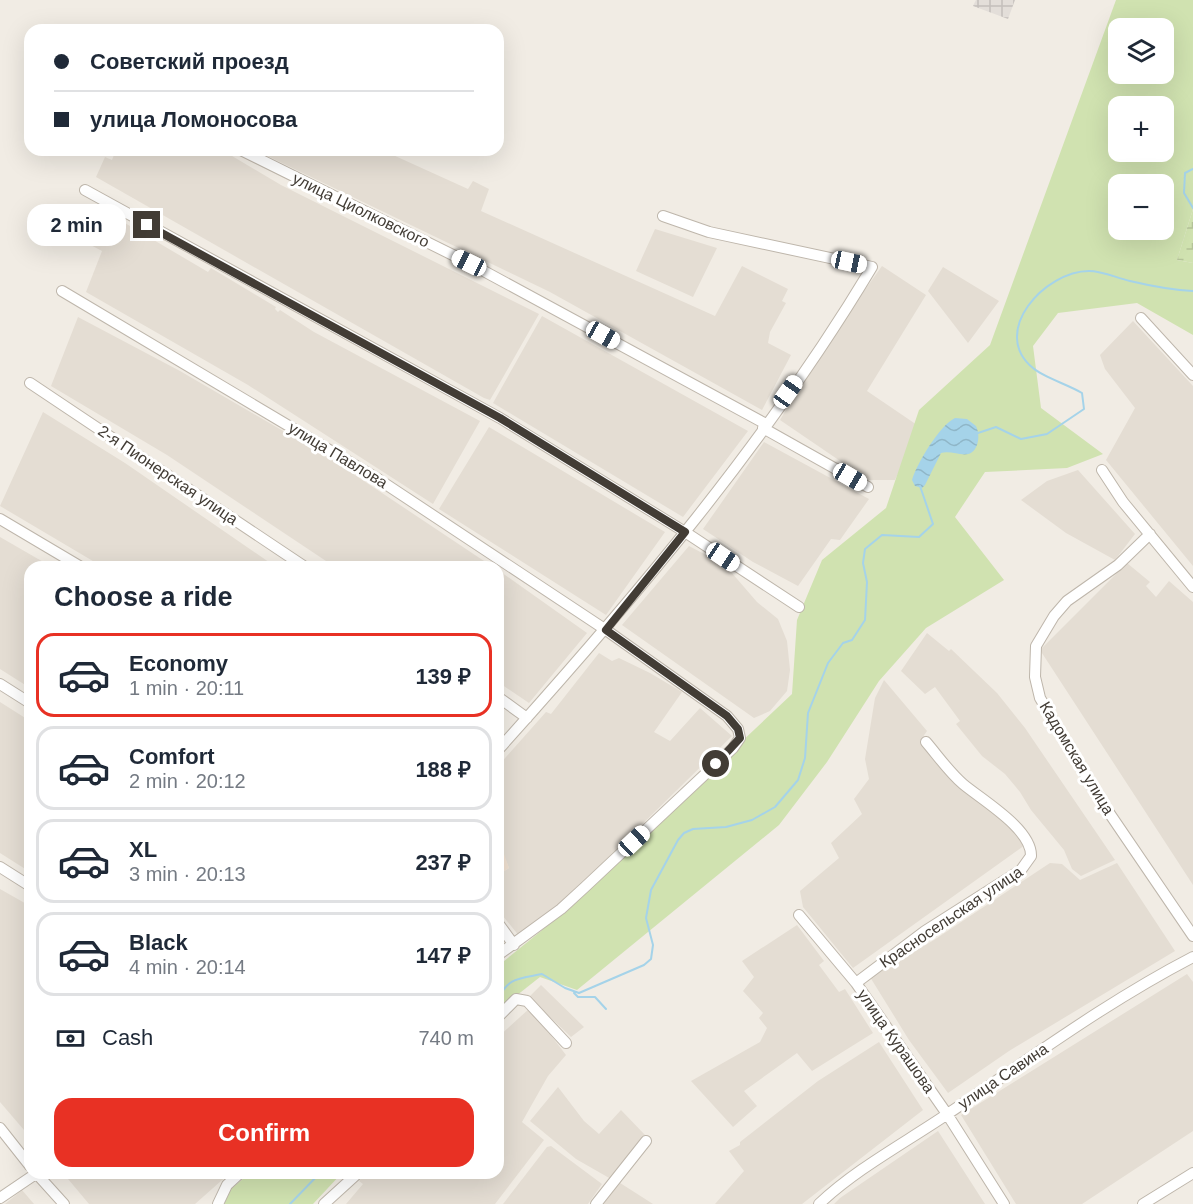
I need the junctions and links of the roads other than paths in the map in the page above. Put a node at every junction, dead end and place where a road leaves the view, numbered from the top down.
1 (253, 156) edge
2 (85, 190) dead end
3 (663, 216) dead end
4 (63, 291) dead end
5 (1141, 318) dead end
6 (1193, 375) edge
7 (30, 382) dead end
8 (764, 426) junction
9 (1102, 470) dead end
10 (868, 487) dead end
11 (0, 519) edge
12 (685, 532) junction
13 (1150, 534) junction
14 (71, 561) edge
15 (296, 561) edge
16 (502, 561) edge
17 (504, 562) edge
18 (1193, 587) edge
19 (799, 607) dead end
20 (606, 630) junction
21 (0, 684) edge
22 (24, 699) edge
23 (504, 701) edge
24 (527, 718) junction
25 (926, 742) dead end
26 (504, 743) edge
27 (0, 867) edge
28 (24, 882) edge
29 (799, 915) dead end
30 (504, 932) edge
31 (1193, 936) edge
32 (514, 945) junction
33 (504, 951) edge
34 (1193, 957) edge
35 (856, 983) junction
36 (504, 1011) edge
37 (566, 1043) dead end
38 (947, 1114) junction
39 (0, 1128) edge
40 (646, 1141) dead end
41 (24, 1158) edge
42 (1193, 1173) edge
43 (27, 1179) edge
44 (41, 1179) edge
45 (234, 1179) edge
46 (351, 1179) edge
47 (0, 1198) edge
48 (64, 1204) edge
49 (218, 1204) edge
50 (324, 1204) edge
51 (597, 1204) edge
52 (819, 1204) edge
53 (1004, 1204) edge
54 (1143, 1204) edge

1 - 8 street, улица Циолковского
2 - 12 street
3 - 8 street
4 - 16 street, улица Павлова
5 - 6 street
7 - 15 street, 2-я Пионерская улица
8 - 10 street, улица Циолковского
8 - 12 street
9 - 13 street
11 - 14 street
12 - 19 street
12 - 20 street
13 - 18 street
13 - 31 street, Кадомская улица
17 - 20 street, улица Павлова
20 - 24 street
20 - 32 street, улица Павлова
21 - 22 street
23 - 24 street
24 - 26 street
25 - 35 street, Красносельская улица
27 - 28 street
29 - 35 street, улица Курашова
30 - 32 street
32 - 33 street
34 - 38 street, улица Савина
35 - 38 street, улица Курашова
36 - 37 street
38 - 52 street, улица Савина
38 - 53 street, улица Курашова
39 - 41 street
40 - 51 street
42 - 54 street
43 - 47 street
44 - 48 street
45 - 49 street
46 - 50 street

